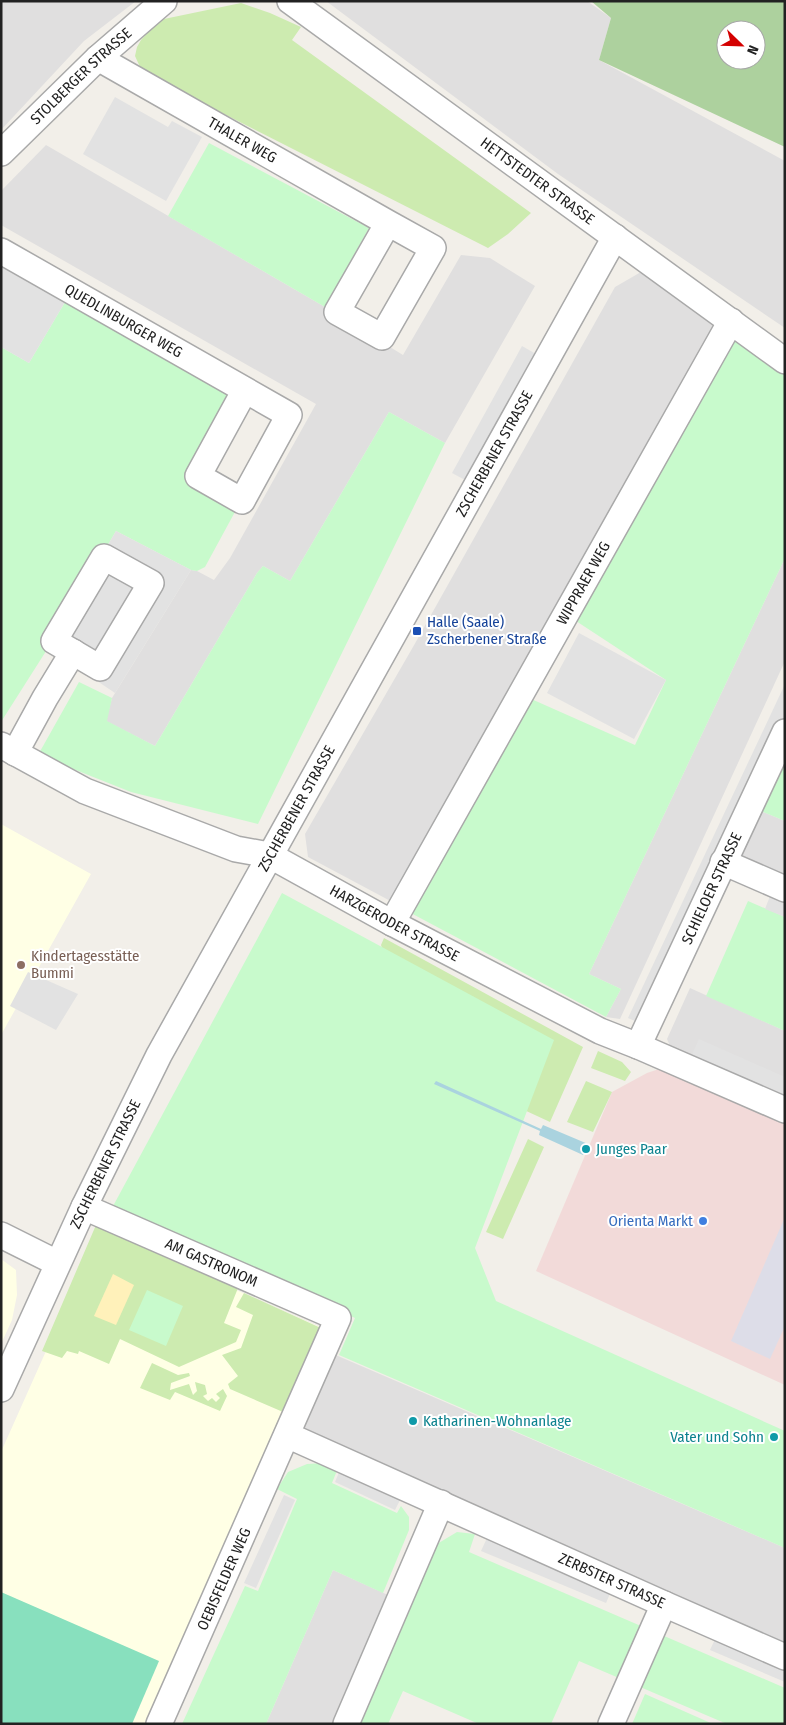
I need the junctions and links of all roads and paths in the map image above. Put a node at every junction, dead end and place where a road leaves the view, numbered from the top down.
1 (164, 1) edge
2 (290, 1) edge
3 (98, 58) junction
4 (1, 153) edge
5 (388, 223) dead end
6 (616, 237) junction
7 (1, 251) edge
8 (731, 321) junction
9 (785, 362) edge
10 (245, 390) dead end
11 (73, 652) dead end
12 (785, 732) edge
13 (8, 749) edge
14 (269, 855) junction
15 (723, 862) junction
16 (785, 889) edge
17 (392, 923) junction
18 (638, 1046) junction
19 (785, 1110) edge
20 (84, 1207) junction
21 (1, 1235) edge
22 (57, 1263) junction
23 (338, 1318) joint
24 (1, 1389) edge
25 (287, 1435) junction
26 (441, 1503) junction
27 (664, 1604) junction
28 (785, 1657) edge
29 (159, 1724) edge
30 (346, 1724) edge
31 (610, 1724) edge

1 - 3 street, STOLBERGER STRASSE
2 - 6 street, HETTSTEDTER STRASSE
3 - 4 street, STOLBERGER STRASSE
3 - 5 street, THALER WEG
6 - 8 street, HETTSTEDTER STRASSE
6 - 14 street, ZSCHERBENER STRASSE
7 - 10 street, QUEDLINBURGER WEG
8 - 9 street, HETTSTEDTER STRASSE
8 - 17 street, WIPPRAER WEG
11 - 13 street
12 - 15 street, SCHIELOER STRASSE
13 - 14 street, HARZGERODER STRASSE
14 - 17 street, HARZGERODER STRASSE
14 - 20 street, ZSCHERBENER STRASSE
15 - 16 street
15 - 18 street, SCHIELOER STRASSE
17 - 18 street, HARZGERODER STRASSE
18 - 19 street, HARZGERODER STRASSE
20 - 22 street, ZSCHERBENER STRASSE
20 - 23 street, AM GASTRONOM
21 - 22 street
22 - 24 street, ZSCHERBENER STRASSE
23 - 25 street, OEBISFELDER WEG
25 - 26 street, ZERBSTER STRASSE
25 - 29 street, OEBISFELDER WEG
26 - 27 street, ZERBSTER STRASSE
26 - 30 street
27 - 28 street, ZERBSTER STRASSE
27 - 31 street

